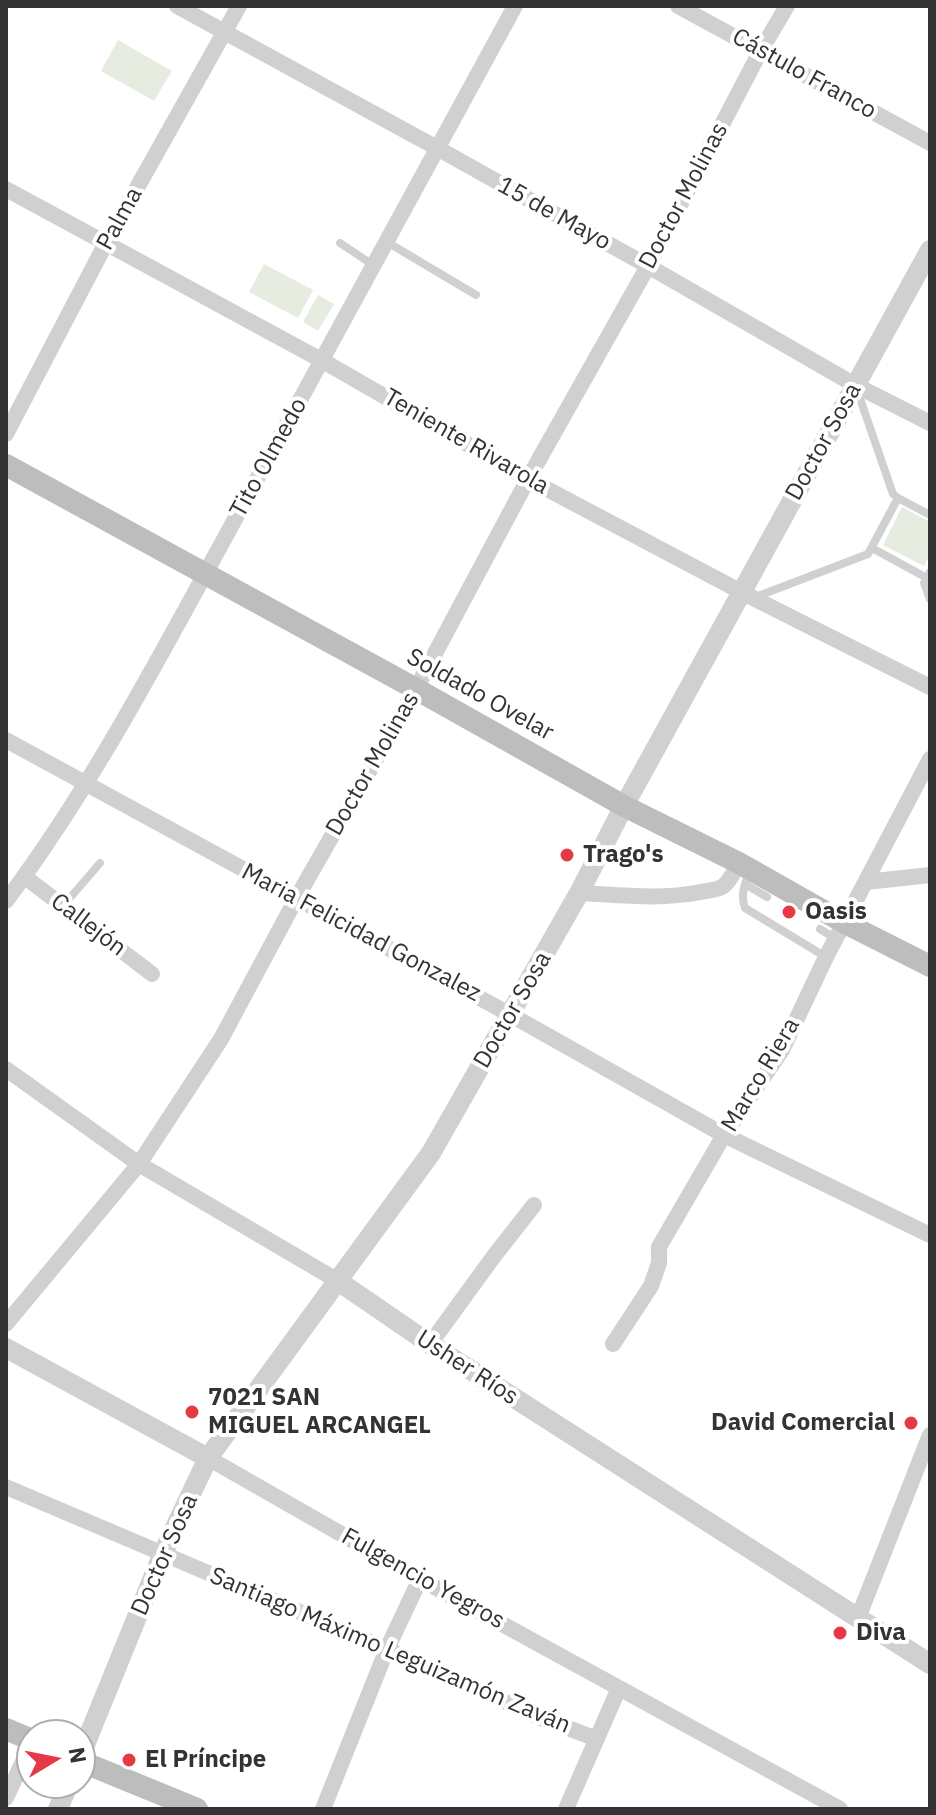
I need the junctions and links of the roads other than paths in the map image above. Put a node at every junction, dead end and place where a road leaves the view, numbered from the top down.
1 (177, 6) edge
2 (239, 6) edge
3 (515, 6) edge
4 (678, 6) edge
5 (787, 6) edge
6 (224, 32) junction
7 (761, 50) junction
8 (930, 143) edge
9 (437, 148) junction
10 (6, 189) edge
11 (387, 242) junction
12 (106, 243) junction
13 (340, 243) dead end
14 (930, 250) edge
15 (374, 266) junction
16 (648, 266) junction
17 (476, 295) dead end
18 (323, 361) junction
19 (855, 385) junction
20 (930, 423) edge
21 (6, 434) edge
22 (6, 465) edge
23 (528, 479) junction
24 (898, 498) junction
25 (930, 515) edge
26 (872, 548) junction
27 (205, 573) junction
28 (928, 575) edge
29 (747, 595) junction
30 (930, 599) edge
31 (930, 687) edge
32 (416, 689) junction
33 (6, 740) edge
34 (930, 759) edge
35 (86, 784) junction
36 (624, 806) junction
37 (100, 863) dead end
38 (745, 872) junction
39 (930, 875) edge
40 (866, 882) junction
41 (13, 888) edge
42 (579, 893) junction
43 (767, 897) dead end
44 (296, 899) junction
45 (63, 906) junction
46 (820, 929) dead end
47 (841, 931) junction
48 (826, 957) junction
49 (930, 966) edge
50 (152, 974) dead end
51 (511, 1015) junction
52 (6, 1069) edge
53 (724, 1135) junction
54 (139, 1164) junction
55 (534, 1205) dead end
56 (930, 1235) edge
57 (338, 1281) junction
58 (6, 1324) edge
59 (430, 1344) junction
60 (613, 1344) dead end
61 (6, 1348) edge
62 (930, 1435) edge
63 (208, 1458) junction
64 (6, 1487) edge
65 (163, 1553) junction
66 (420, 1579) junction
67 (858, 1618) junction
68 (387, 1649) junction
69 (930, 1664) edge
70 (619, 1688) junction
71 (96, 1719) edge
72 (597, 1739) junction
73 (96, 1766) edge
74 (16, 1776) edge
75 (6, 1798) edge
76 (814, 1803) edge
77 (197, 1809) edge
78 (323, 1809) edge
79 (566, 1809) edge
80 (840, 1809) edge

1 - 6 street, 15 de Mayo
2 - 6 street, Palma
3 - 9 street, Tito Olmedo
4 - 7 street, Cástulo Franco
5 - 7 street, Doctor Molinas
6 - 9 street, 15 de Mayo
6 - 12 street, Palma
7 - 8 street, Cástulo Franco
7 - 16 street, Doctor Molinas
9 - 11 street, Tito Olmedo
9 - 16 street, 15 de Mayo
10 - 12 street, Teniente Rivarola
11 - 15 street, Tito Olmedo
11 - 17 lane
12 - 18 street, Teniente Rivarola
12 - 21 street, Palma
13 - 15 lane
14 - 19 street, Doctor Sosa
15 - 18 street, Tito Olmedo
16 - 19 street, 15 de Mayo
16 - 23 street, Doctor Molinas
18 - 23 street, Teniente Rivarola
18 - 27 street, Tito Olmedo
19 - 20 street, 15 de Mayo
19 - 24 lane
19 - 29 street, Doctor Sosa
22 - 27 main road, Soldado Ovelar
23 - 29 street, Teniente Rivarola
23 - 32 street, Doctor Molinas
24 - 25 lane
24 - 26 lane
26 - 28 lane
26 - 29 lane
27 - 32 main road, Soldado Ovelar
27 - 35 street, Tito Olmedo
28 - 30 lane
29 - 31 street, Teniente Rivarola
29 - 36 street, Doctor Sosa
32 - 36 main road, Soldado Ovelar
32 - 44 street, Doctor Molinas
33 - 35 street, Maria Felicidad Gonzalez
34 - 40 street, Marco Riera
35 - 41 street, Tito Olmedo
35 - 44 street, Maria Felicidad Gonzalez
36 - 38 main road, Soldado Ovelar
36 - 42 street, Doctor Sosa
37 - 45 lane
38 - 42 street
38 - 43 lane
38 - 47 main road, Soldado Ovelar
38 - 48 lane
39 - 40 street
40 - 47 street, Marco Riera
41 - 45 street, Callejón
42 - 51 street, Doctor Sosa
44 - 51 street, Maria Felicidad Gonzalez
44 - 54 street, Doctor Molinas
45 - 50 street, Callejón
46 - 47 lane
47 - 48 street, Marco Riera
47 - 49 main road, Soldado Ovelar
48 - 53 street, Marco Riera
51 - 53 street, Maria Felicidad Gonzalez
51 - 57 street, Doctor Sosa
52 - 54 street, Usher Ríos
53 - 56 street, Maria Felicidad Gonzalez
53 - 60 street, Marco Riera
54 - 57 street, Usher Ríos
54 - 58 street, Doctor Molinas
55 - 59 street
57 - 59 street, Usher Ríos
57 - 63 street, Doctor Sosa
59 - 67 street, Usher Ríos
61 - 63 street, Fulgencio Yegros
62 - 67 street
63 - 65 street, Doctor Sosa
63 - 66 street, Fulgencio Yegros
64 - 65 street, Santiago Máximo Leguizamón Zaván
65 - 68 street, Santiago Máximo Leguizamón Zaván
65 - 71 street, Doctor Sosa
66 - 68 street
66 - 70 street, Fulgencio Yegros
67 - 69 street, Usher Ríos
68 - 72 street, Santiago Máximo Leguizamón Zaván
68 - 78 street
70 - 72 street
70 - 76 street, Fulgencio Yegros
72 - 79 street
73 - 77 main road
74 - 75 street
76 - 80 street, Fulgencio Yegros

